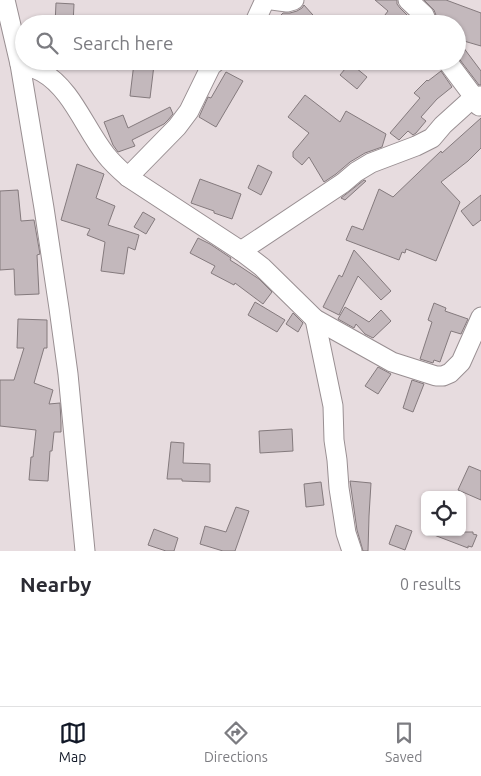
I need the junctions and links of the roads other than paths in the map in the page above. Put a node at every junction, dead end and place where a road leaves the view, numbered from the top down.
1 (5, 0) edge
2 (266, 0) edge
3 (272, 0) edge
4 (294, 0) edge
5 (408, 0) edge
6 (258, 15) edge
7 (424, 15) edge
8 (15, 43) edge
9 (21, 70) edge
10 (37, 70) edge
11 (209, 70) edge
12 (454, 70) edge
13 (479, 101) edge
14 (128, 177) junction
15 (241, 251) junction
16 (481, 316) edge
17 (315, 319) junction
18 (85, 551) edge
19 (352, 551) edge

1 - 8 street
2 - 6 street
3 - 4 street
5 - 7 street
9 - 18 street
10 - 14 street
11 - 14 street
12 - 13 street
13 - 15 street
14 - 15 street
15 - 17 street
16 - 17 street
17 - 19 street

